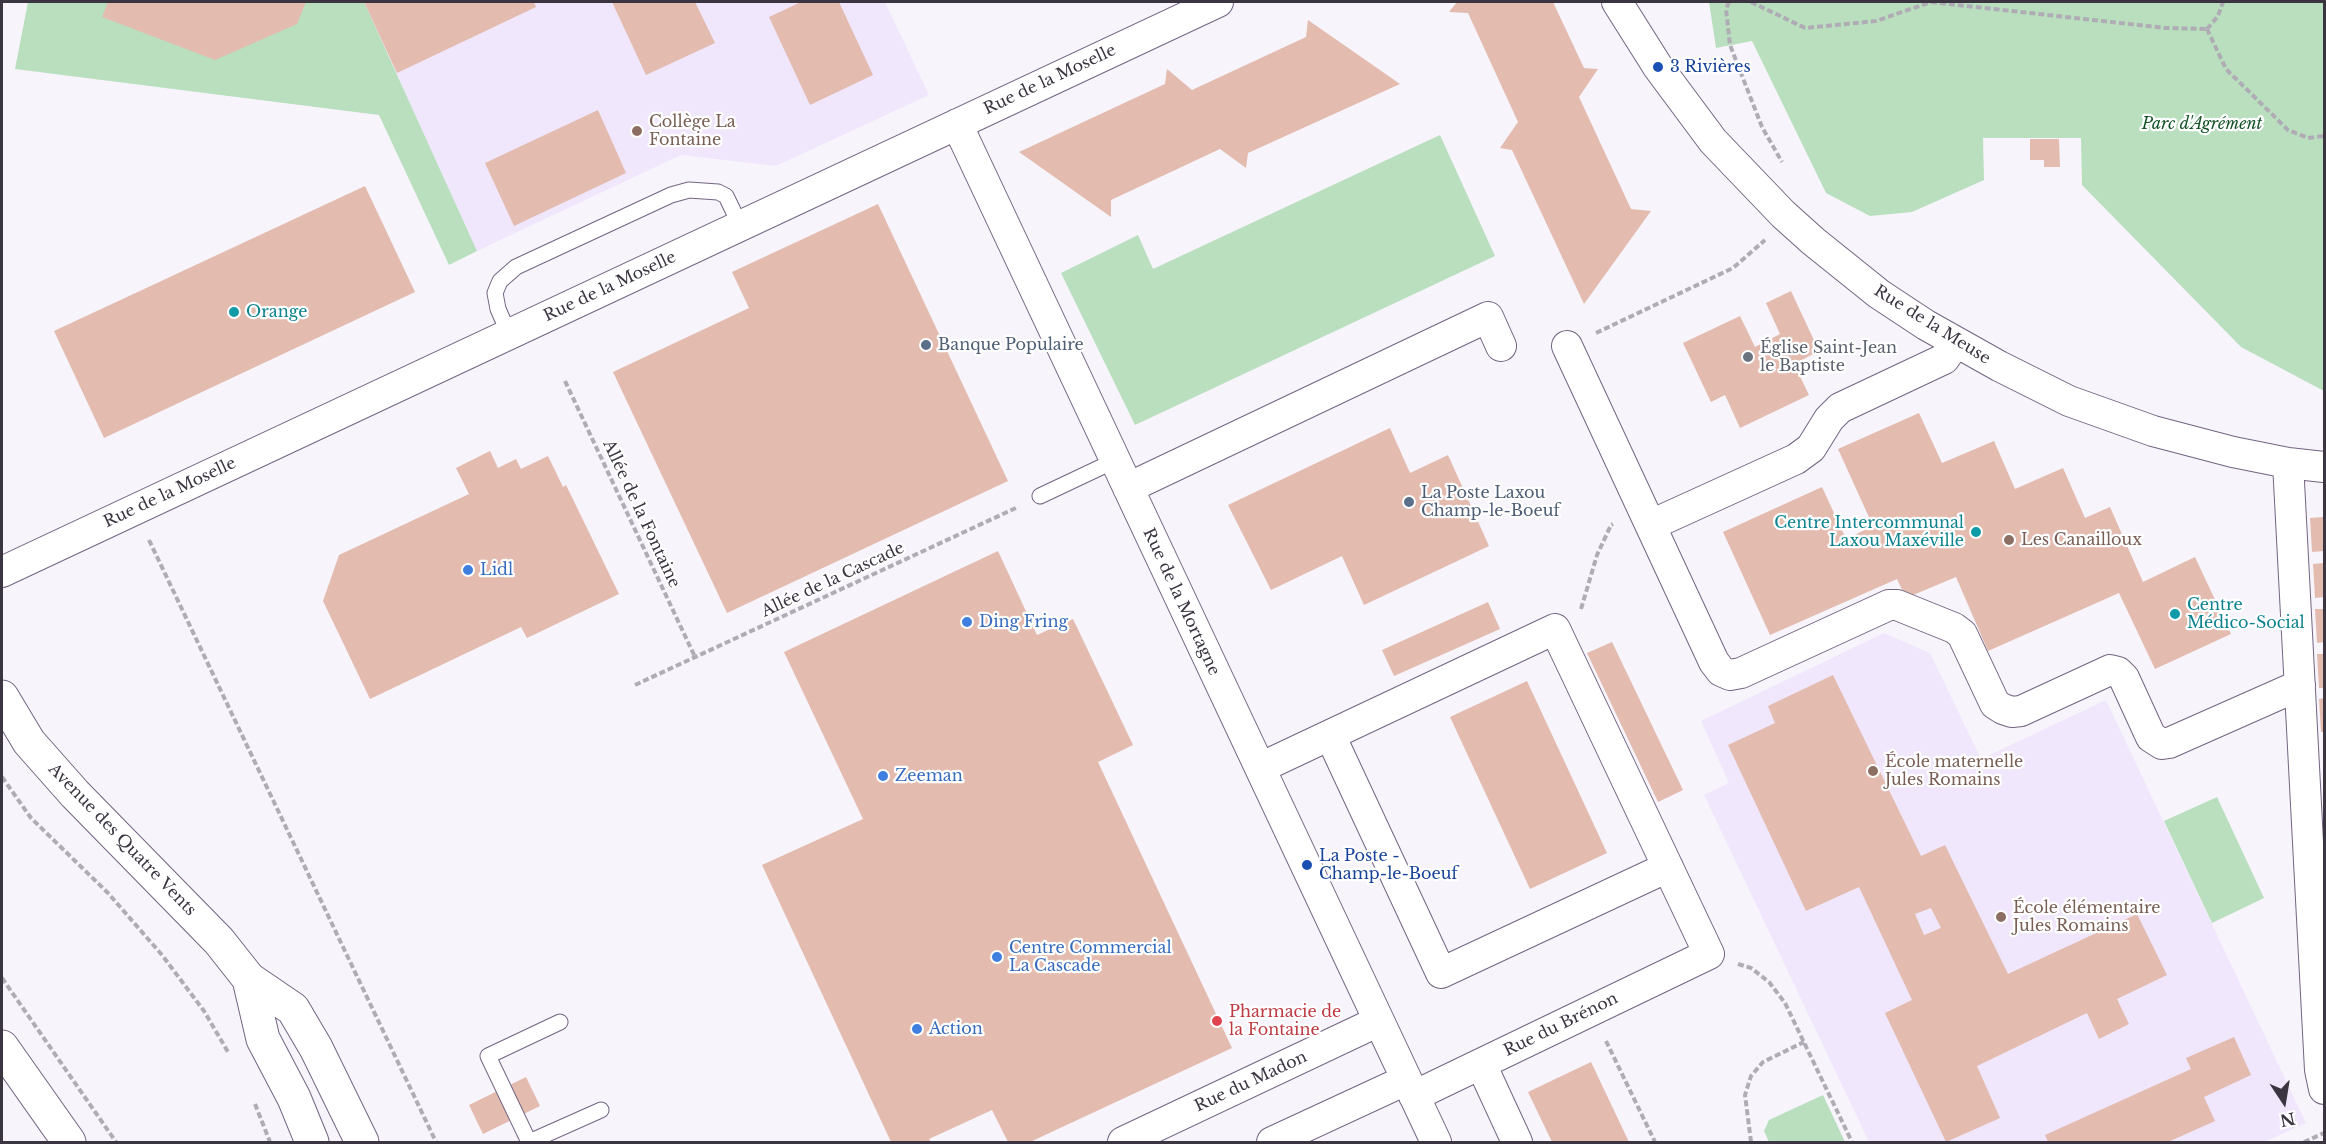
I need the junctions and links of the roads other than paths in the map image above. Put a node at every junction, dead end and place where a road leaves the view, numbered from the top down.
1 (1218, 2) edge
2 (1617, 2) edge
3 (957, 124) junction
4 (740, 225) junction
5 (509, 334) junction
6 (1956, 342) junction
7 (1501, 346) dead end
8 (1567, 346) road end
9 (1114, 460) junction
10 (2288, 463) junction
11 (2325, 467) edge
12 (1128, 488) junction
13 (1040, 496) road end
14 (1647, 517) junction
15 (2, 572) edge
16 (2300, 685) junction
17 (2, 697) edge
18 (1330, 735) junction
19 (1260, 768) junction
20 (2315, 780) edge
21 (1668, 867) junction
22 (249, 979) junction
23 (1379, 1021) junction
24 (560, 1022) dead end
25 (2, 1047) edge
26 (1481, 1064) junction
27 (1410, 1088) junction
28 (2325, 1089) edge
29 (601, 1110) dead end
30 (69, 1143) edge
31 (312, 1143) edge
32 (362, 1143) edge
33 (1123, 1143) edge
34 (1272, 1143) edge
35 (1436, 1143) edge
36 (1518, 1143) edge

1 - 3 street, Rue de la Moselle
2 - 6 street, Rue de la Meuse
3 - 4 street, Rue de la Moselle
3 - 9 street, Rue de la Mortagne
4 - 5 street, Rue de la Moselle
4 - 5 lane
5 - 15 street, Rue de la Moselle
6 - 10 street, Rue de la Meuse
6 - 14 street
7 - 12 street
8 - 14 street
9 - 12 street, Rue de la Mortagne
9 - 13 lane
10 - 11 street, Rue de la Meuse
10 - 16 street
12 - 19 street, Rue de la Mortagne
14 - 16 street
16 - 20 street
17 - 22 main road, Avenue des Quatre Vents
18 - 19 street
18 - 21 street
18 - 21 street
19 - 23 street, Rue de la Mortagne
20 - 28 street
21 - 26 street, Rue du Brénon
22 - 31 main road, Avenue des Quatre Vents
22 - 32 main road, Avenue des Quatre Vents
23 - 27 street, Rue de la Mortagne
23 - 33 street, Rue du Madon
24 - 29 lane
25 - 30 main road
26 - 27 street, Rue du Brénon
26 - 36 street
27 - 34 street
27 - 35 street, Rue de la Mortagne

